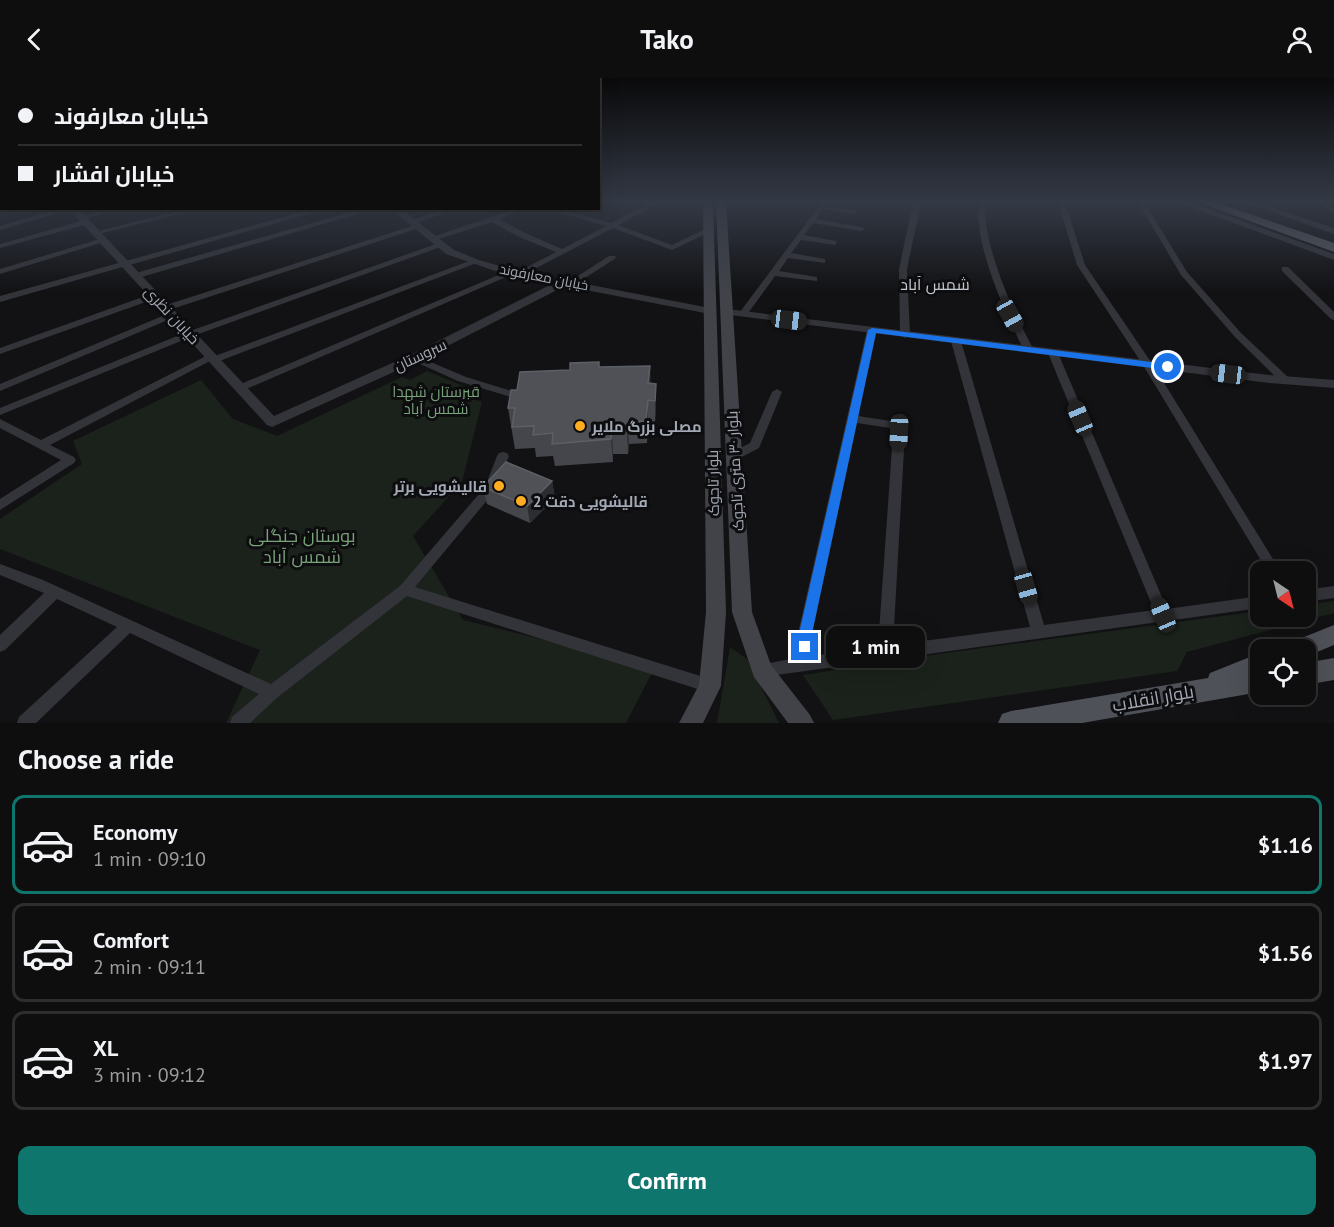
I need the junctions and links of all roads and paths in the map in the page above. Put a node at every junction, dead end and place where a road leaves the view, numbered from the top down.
1 (34, 232) edge
2 (95, 232) edge
3 (116, 232) edge
4 (237, 232) edge
5 (290, 232) edge
6 (394, 232) edge
7 (424, 232) edge
8 (461, 232) edge
9 (517, 232) edge
10 (600, 232) edge
11 (631, 232) edge
12 (706, 232) edge
13 (708, 232) edge
14 (723, 232) edge
15 (804, 232) edge
16 (911, 232) edge
17 (984, 232) edge
18 (1070, 232) edge
19 (1159, 232) edge
20 (1265, 232) edge
21 (1289, 232) edge
22 (1312, 232) edge
23 (99, 237) junction
24 (800, 237) junction
25 (1334, 240) edge
26 (437, 242) junction
27 (833, 243) dead end
28 (0, 246) edge
29 (1334, 248) edge
30 (563, 252) junction
31 (787, 255) junction
32 (1334, 257) edge
33 (612, 258) dead end
34 (822, 261) dead end
35 (475, 262) junction
36 (123, 263) junction
37 (1285, 269) dead end
38 (0, 272) edge
39 (516, 273) junction
40 (774, 273) junction
41 (135, 276) junction
42 (814, 279) dead end
43 (568, 282) junction
44 (154, 296) junction
45 (0, 299) edge
46 (169, 312) junction
47 (727, 313) junction
48 (1334, 317) edge
49 (872, 330) junction
50 (190, 334) junction
51 (905, 335) junction
52 (956, 341) junction
53 (1029, 350) junction
54 (0, 351) edge
55 (1053, 353) junction
56 (414, 358) junction
57 (213, 359) junction
58 (1148, 365) junction
59 (1285, 380) junction
60 (1334, 384) edge
61 (0, 388) edge
62 (240, 388) junction
63 (777, 392) dead end
64 (511, 394) edge
65 (0, 412) edge
66 (852, 419) junction
67 (272, 422) joint
68 (2, 428) edge
69 (40, 445) junction
70 (503, 456) dead end
71 (734, 456) junction
72 (0, 505) edge
73 (1268, 561) edge
74 (0, 569) edge
75 (405, 590) junction
76 (55, 592) junction
77 (1334, 592) edge
78 (1316, 594) edge
79 (1250, 603) edge
80 (1163, 615) junction
81 (128, 626) junction
82 (1039, 632) junction
83 (1334, 635) edge
84 (1316, 642) edge
85 (0, 645) edge
86 (885, 653) junction
87 (804, 664) junction
88 (1250, 668) edge
89 (1334, 669) edge
90 (762, 670) junction
91 (1316, 672) edge
92 (1250, 683) edge
93 (710, 686) junction
94 (272, 692) junction
95 (1192, 692) junction
96 (25, 723) edge
97 (238, 723) edge
98 (691, 723) edge
99 (802, 723) edge
100 (1011, 723) edge

1 - 28 street
2 - 23 street, خیابان نظری
3 - 23 street
4 - 36 street
5 - 41 street
6 - 46 street
7 - 26 street, خیابان معارفوند
8 - 26 street
9 - 30 street
10 - 30 street
11 - 12 street
13 - 47 main road, بلوار تاجوک
14 - 47 main road, بلوار ۳۰ متری تاجوک
15 - 24 street
16 - 51 street
17 - 53 street
18 - 58 street
19 - 59 street
20 - 32 street
21 - 29 highway
22 - 25 highway
23 - 36 street, خیابان نظری
23 - 38 street
24 - 27 street
24 - 31 street
26 - 35 street, خیابان معارفوند
26 - 50 street
30 - 39 street
31 - 34 street
31 - 40 street
33 - 43 street
35 - 39 street, خیابان معارفوند
35 - 57 street
36 - 41 street, خیابان نظری
36 - 45 street
37 - 48 street
39 - 43 street, خیابان معارفوند
39 - 62 street
40 - 42 street
40 - 47 street
41 - 44 street, خیابان نظری
43 - 47 street, خیابان معارفوند
43 - 56 street, سروستان
44 - 46 street, خیابان نظری
44 - 54 street
46 - 50 street, خیابان نظری
46 - 61 street
47 - 49 street, خیابان معارفوند
47 - 71 main road, بلوار ۳۰ متری تاجوک
47 - 93 main road, بلوار تاجوک
49 - 51 street, خیابان معارفوند
49 - 66 street
50 - 57 street, خیابان نظری
50 - 65 street
51 - 52 street, خیابان معارفوند
52 - 53 street, خیابان معارفوند
52 - 82 street
53 - 55 street, خیابان معارفوند
55 - 58 street, خیابان معارفوند
55 - 80 street
56 - 64 street
56 - 67 street, سروستان
57 - 62 street, خیابان نظری
57 - 69 street
58 - 59 street, خیابان معارفوند
58 - 73 street
59 - 60 street, خیابان معارفوند
62 - 67 street, خیابان نظری
63 - 71 street
66 - 86 street
66 - 87 street
68 - 69 street
69 - 72 street
70 - 75 street
71 - 90 main road, بلوار ۳۰ متری تاجوک
74 - 76 street
75 - 93 street
75 - 94 street
76 - 81 street
76 - 85 street
77 - 78 street
79 - 80 street
80 - 82 street
81 - 94 street
81 - 96 street
82 - 86 street
83 - 84 main road
86 - 87 street
87 - 90 street
88 - 95 main road
89 - 91 main road
90 - 99 main road, بلوار ۳۰ متری تاجوک
92 - 95 main road, بلوار انقلاب
93 - 98 main road, بلوار تاجوک
94 - 97 street
95 - 100 main road, بلوار انقلاب

